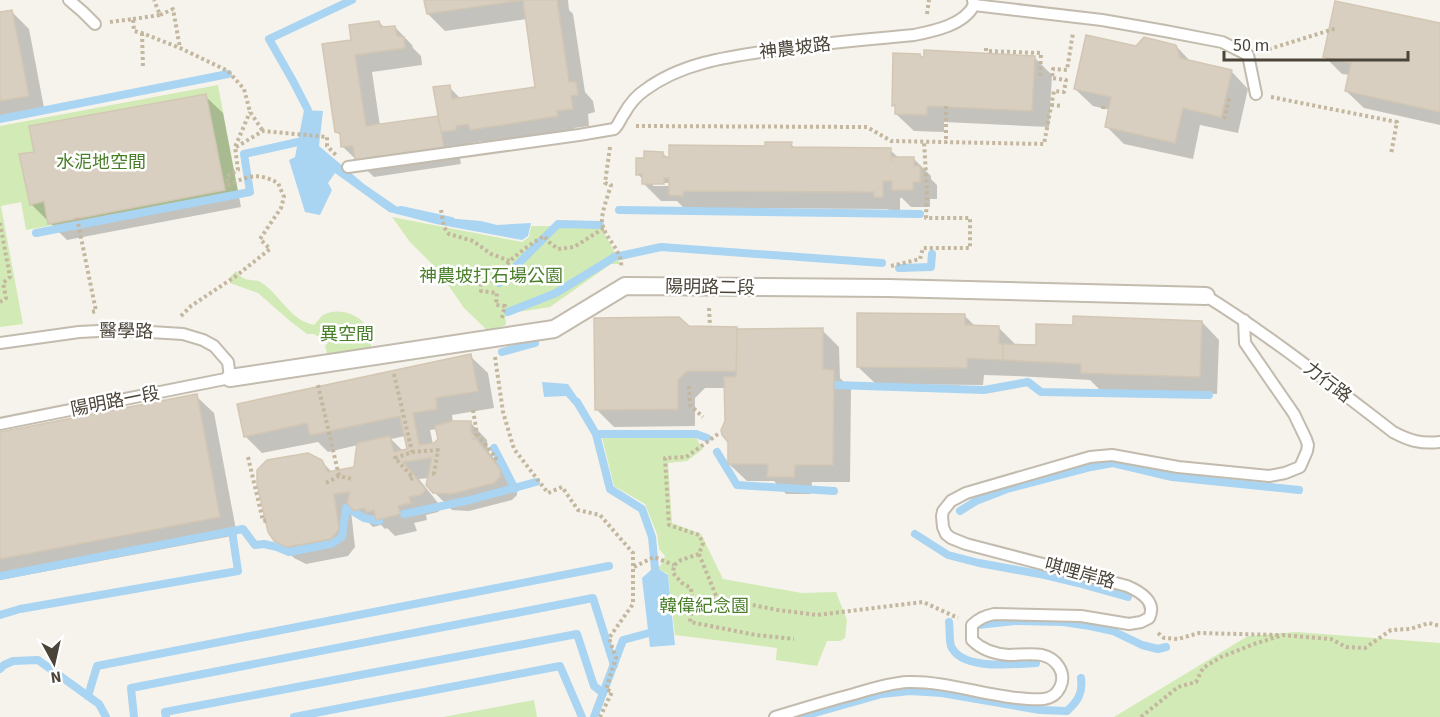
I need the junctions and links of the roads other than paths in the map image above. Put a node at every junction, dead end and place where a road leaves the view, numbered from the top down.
1 (69, 0) edge
2 (973, 2) edge
3 (94, 24) road end
4 (1256, 94) road end
5 (348, 167) dead end
6 (1206, 297) joint
7 (1244, 320) junction
8 (0, 343) edge
9 (230, 378) junction
10 (0, 424) edge
11 (1440, 442) edge
12 (774, 717) edge

1 - 3 lane
2 - 4 lane, 神農坡路
2 - 5 lane, 神農坡路
6 - 7 lane, 力行路
6 - 9 street, 陽明路二段
7 - 11 lane, 力行路
7 - 12 lane, 唭哩岸路
8 - 9 lane, 醫學路
9 - 10 lane, 陽明路一段

